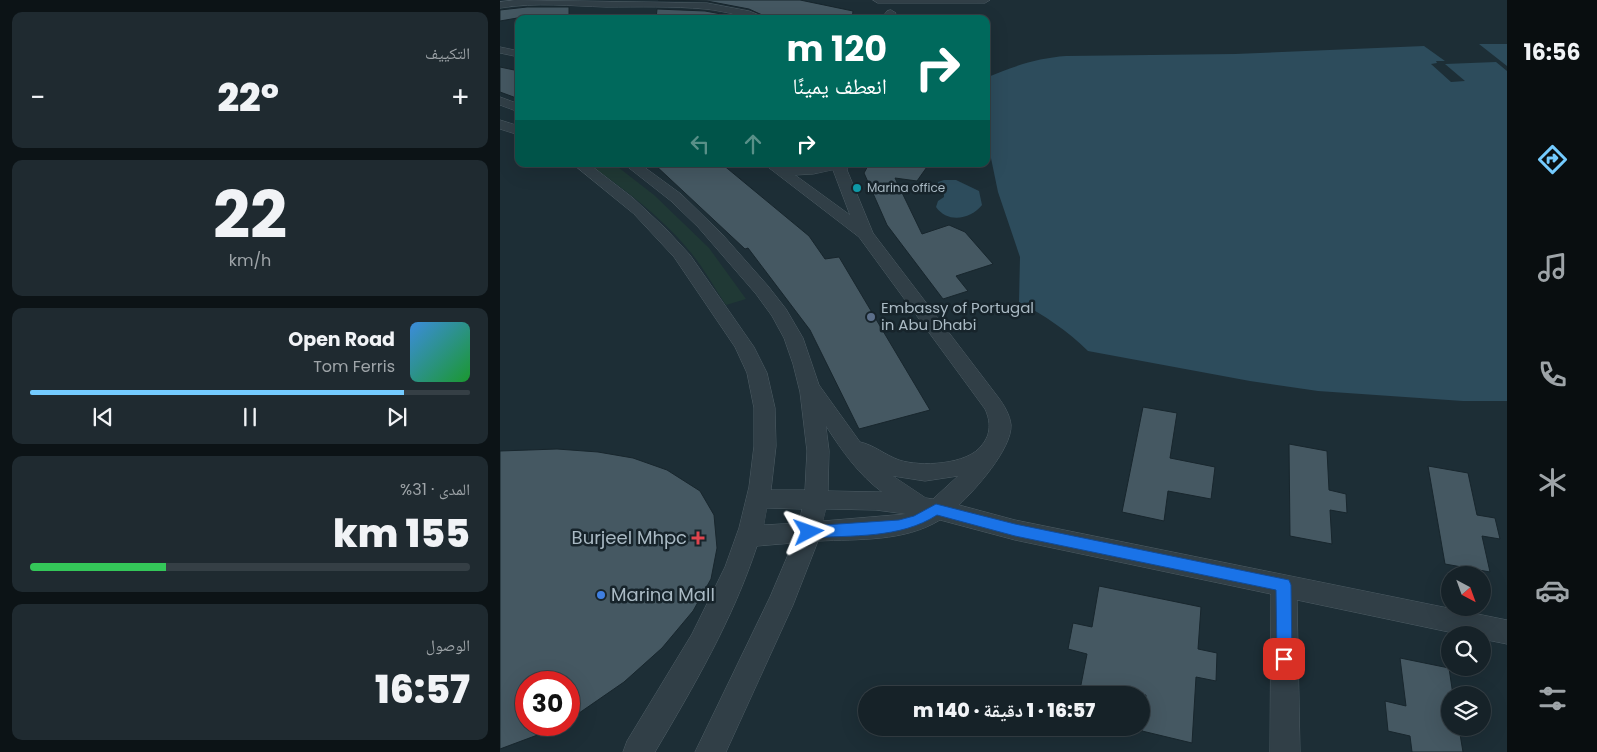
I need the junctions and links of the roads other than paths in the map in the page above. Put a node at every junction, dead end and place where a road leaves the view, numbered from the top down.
1 (878, 0) edge
2 (985, 0) edge
3 (897, 1) edge
4 (754, 3) dead end
5 (741, 4) edge
6 (500, 5) edge
7 (758, 15) edge
8 (500, 50) edge
9 (515, 53) edge
10 (500, 101) edge
11 (515, 107) edge
12 (500, 124) edge
13 (515, 130) edge
14 (584, 167) edge
15 (635, 167) edge
16 (776, 167) edge
17 (826, 167) edge
18 (835, 167) edge
19 (840, 167) edge
20 (808, 193) junction
21 (866, 234) junction
22 (808, 383) junction
23 (848, 443) junction
24 (984, 459) junction
25 (759, 499) junction
26 (816, 499) junction
27 (936, 510) junction
28 (809, 532) junction
29 (750, 536) junction
30 (1284, 585) junction
31 (1507, 632) edge
32 (638, 752) edge
33 (710, 752) edge
34 (1285, 752) edge

1 - 3 street
2 - 3 street
4 - 5 street
5 - 6 street
5 - 7 street
8 - 9 street
10 - 11 street
12 - 13 street
14 - 25 street
15 - 22 street
16 - 17 street
16 - 20 street
18 - 20 street
19 - 21 street
20 - 21 street
21 - 24 street
22 - 23 street
22 - 26 street
23 - 24 street
23 - 27 street
24 - 27 street
25 - 26 street
25 - 29 street
26 - 27 street
26 - 28 street
27 - 28 street
27 - 30 street
28 - 29 street
28 - 33 street
29 - 32 street
30 - 31 street
30 - 34 street

